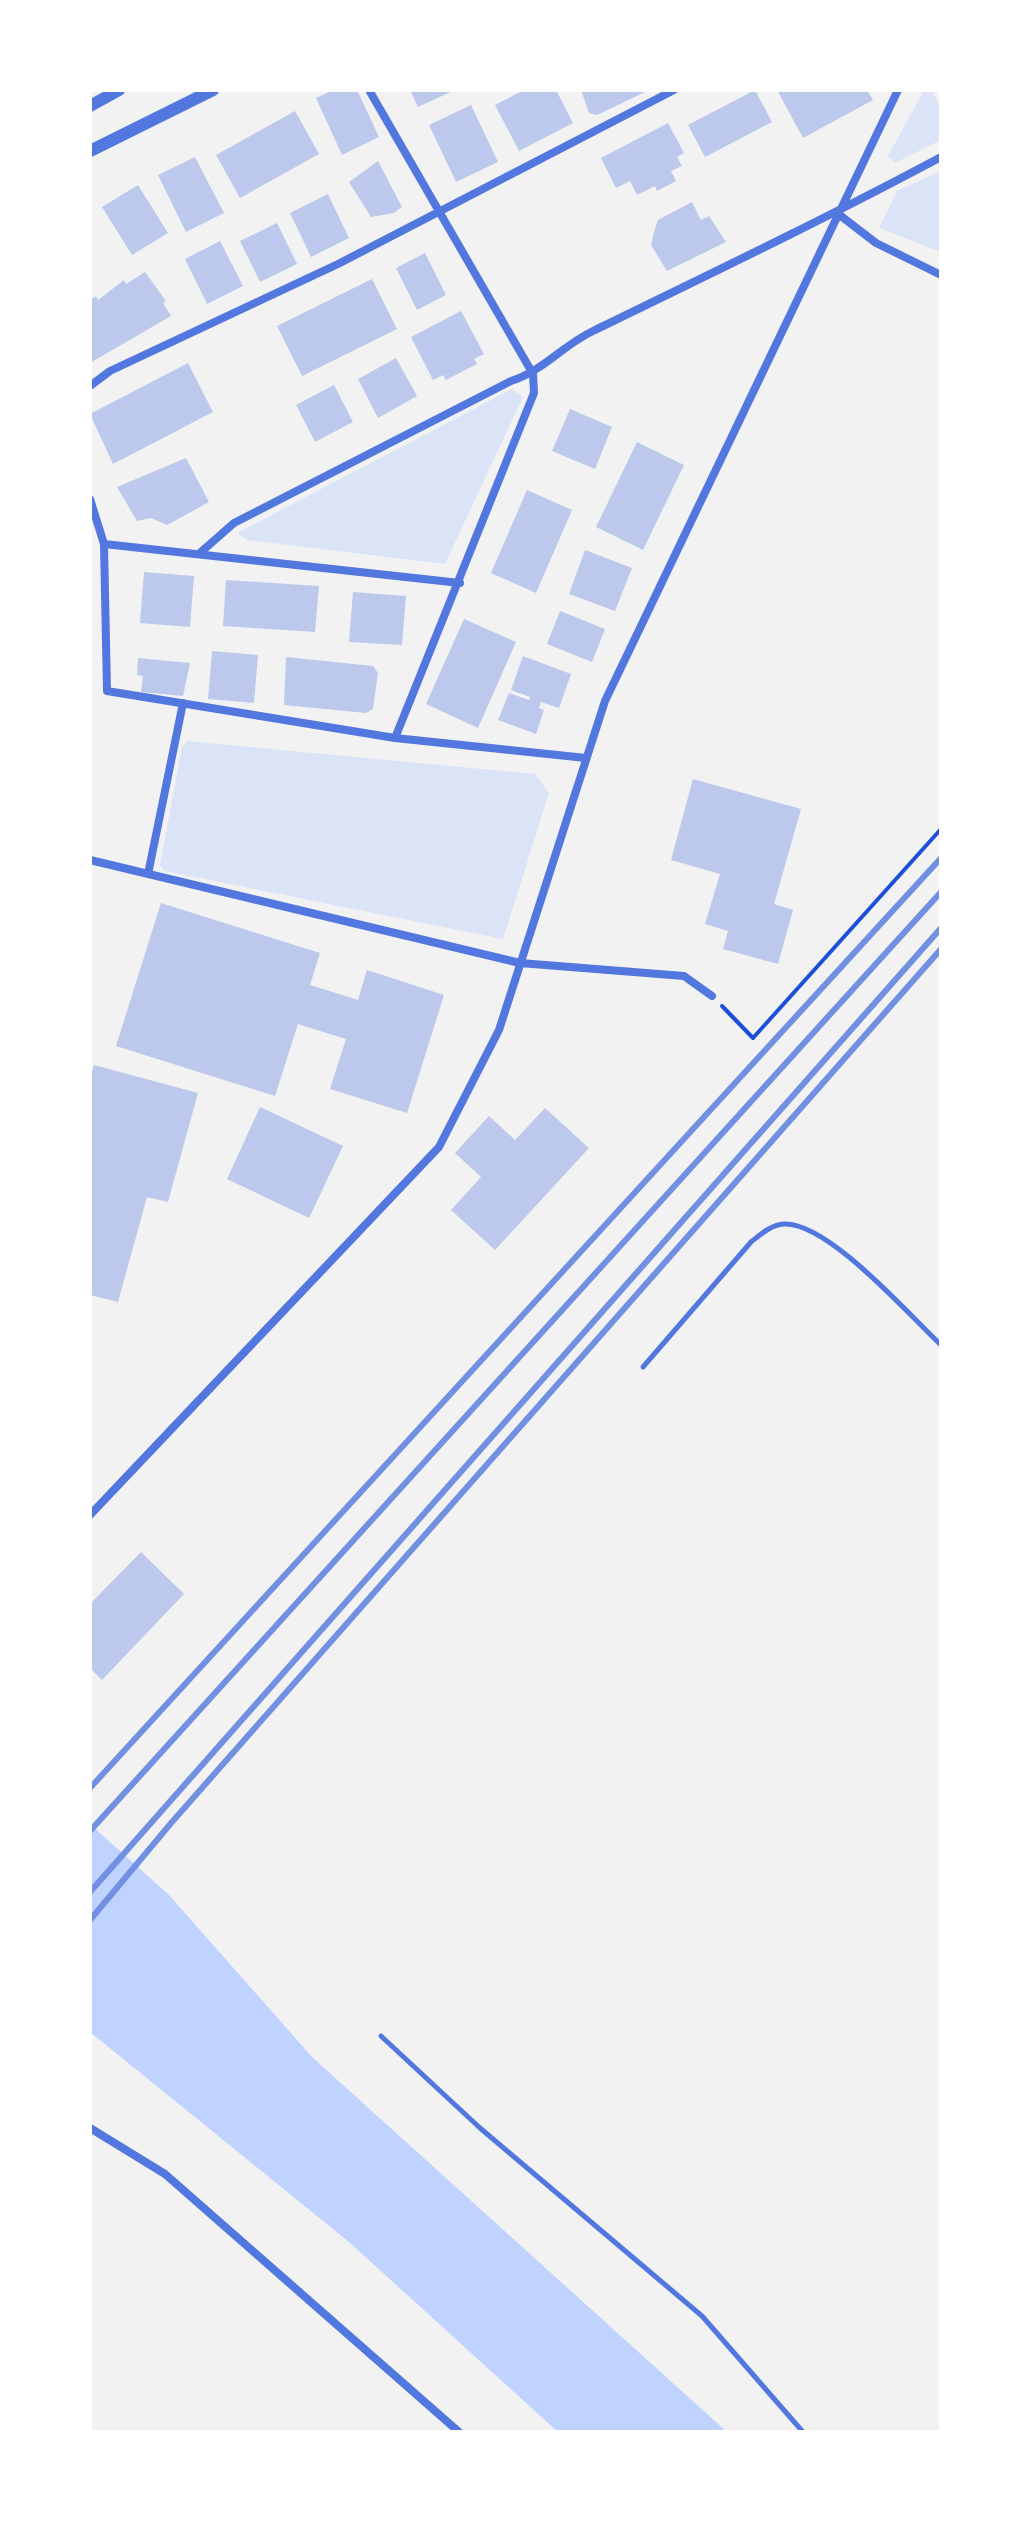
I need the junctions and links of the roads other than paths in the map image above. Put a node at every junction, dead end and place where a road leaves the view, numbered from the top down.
1 (119, 90) edge
2 (213, 90) edge
3 (369, 90) edge
4 (674, 90) edge
5 (898, 90) edge
6 (90, 106) edge
7 (90, 151) edge
8 (941, 157) edge
9 (437, 213) junction
10 (837, 213) junction
11 (941, 275) edge
12 (533, 374) junction
13 (90, 386) edge
14 (90, 499) edge
15 (104, 544) junction
16 (201, 552) junction
17 (460, 583) junction
18 (183, 703) junction
19 (395, 738) junction
20 (586, 758) junction
21 (90, 860) edge
22 (148, 874) junction
23 (520, 963) junction
24 (712, 996) road end
25 (941, 1345) edge
26 (643, 1367) dead end
27 (90, 1515) edge
28 (381, 2036) dead end
29 (90, 2128) edge
30 (459, 2432) edge
31 (803, 2432) edge

1 - 6 street
2 - 7 street
3 - 9 street
4 - 9 street
5 - 10 street
8 - 10 street
9 - 12 street
9 - 13 street
10 - 11 street
10 - 12 street
10 - 20 street
12 - 16 street
12 - 17 street
14 - 15 street
15 - 16 street
15 - 18 street
16 - 17 street
17 - 19 street
18 - 19 street
18 - 22 street
19 - 20 street
20 - 23 street
21 - 22 street
22 - 23 street
23 - 24 street
23 - 27 street
25 - 26 lane
28 - 31 lane
29 - 30 street

